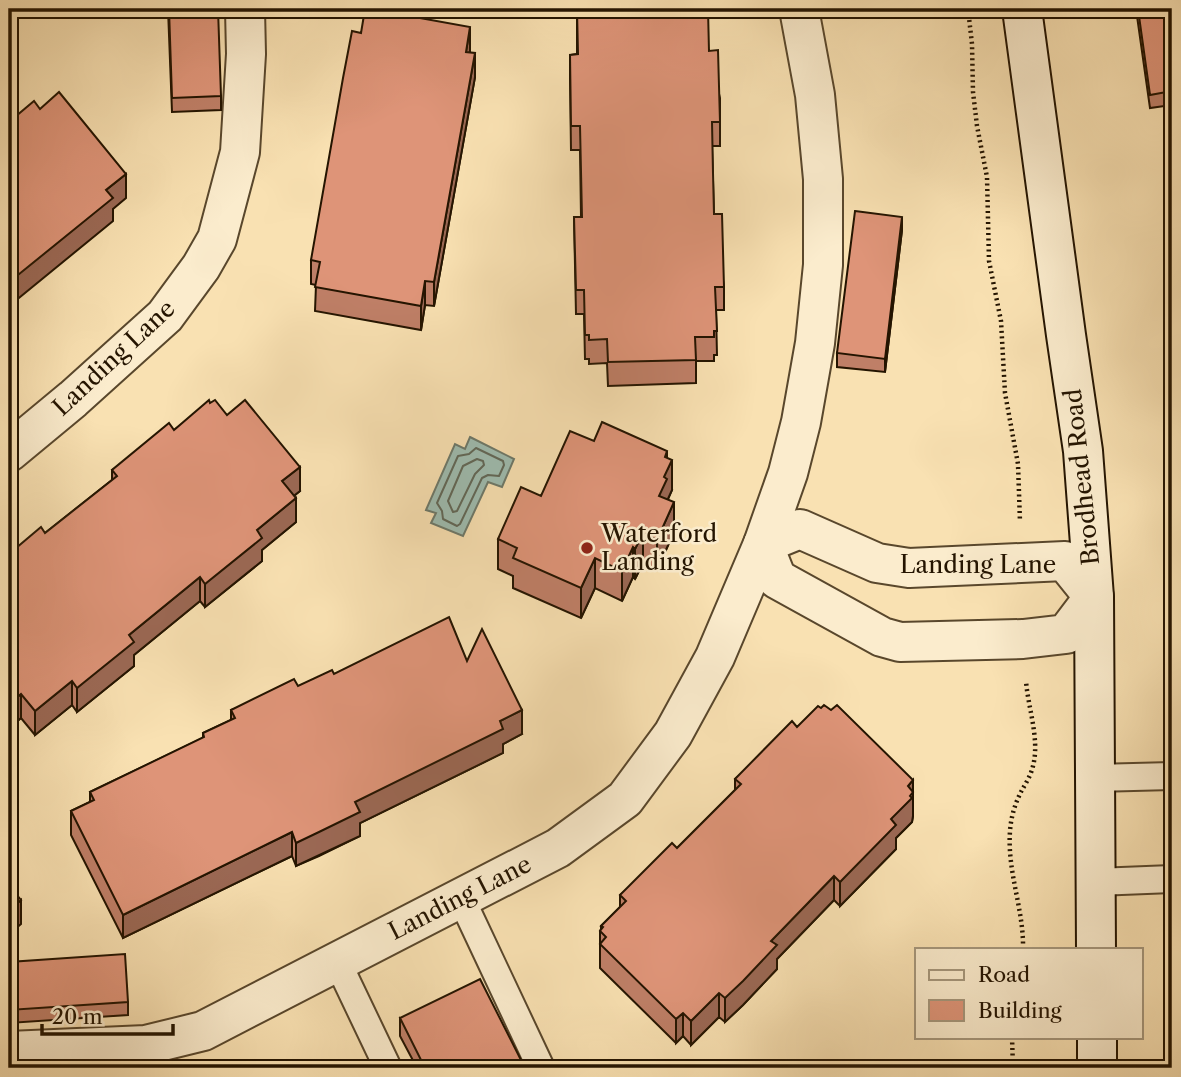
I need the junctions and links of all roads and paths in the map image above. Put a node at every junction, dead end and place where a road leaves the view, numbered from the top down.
1 (244, 9) edge
2 (799, 9) edge
3 (968, 9) edge
4 (1022, 9) edge
5 (9, 452) edge
6 (763, 544) junction
7 (1021, 564) junction
8 (1094, 597) junction
9 (1023, 639) junction
10 (1172, 776) edge
11 (1095, 778) junction
12 (1172, 879) edge
13 (1096, 883) junction
14 (461, 898) junction
15 (1023, 948) edge
16 (1096, 948) edge
17 (337, 961) junction
18 (1012, 1038) edge
19 (1097, 1038) edge
20 (9, 1051) edge
21 (388, 1068) edge
22 (541, 1068) edge
23 (1013, 1068) edge
24 (1097, 1068) edge

1 - 5 street, Landing Lane
2 - 6 street, Landing Lane
3 - 7 path
4 - 8 street, Brodhead Road
6 - 7 street, Landing Lane
6 - 9 street
6 - 14 street, Landing Lane
7 - 8 street, Landing Lane
8 - 9 street
8 - 11 street, Brodhead Road
9 - 15 path
10 - 11 lane
11 - 13 street, Brodhead Road
12 - 13 lane
13 - 16 street, Brodhead Road
14 - 17 street, Landing Lane
14 - 22 lane
17 - 20 street, Landing Lane
17 - 21 lane
18 - 23 path
19 - 24 street

